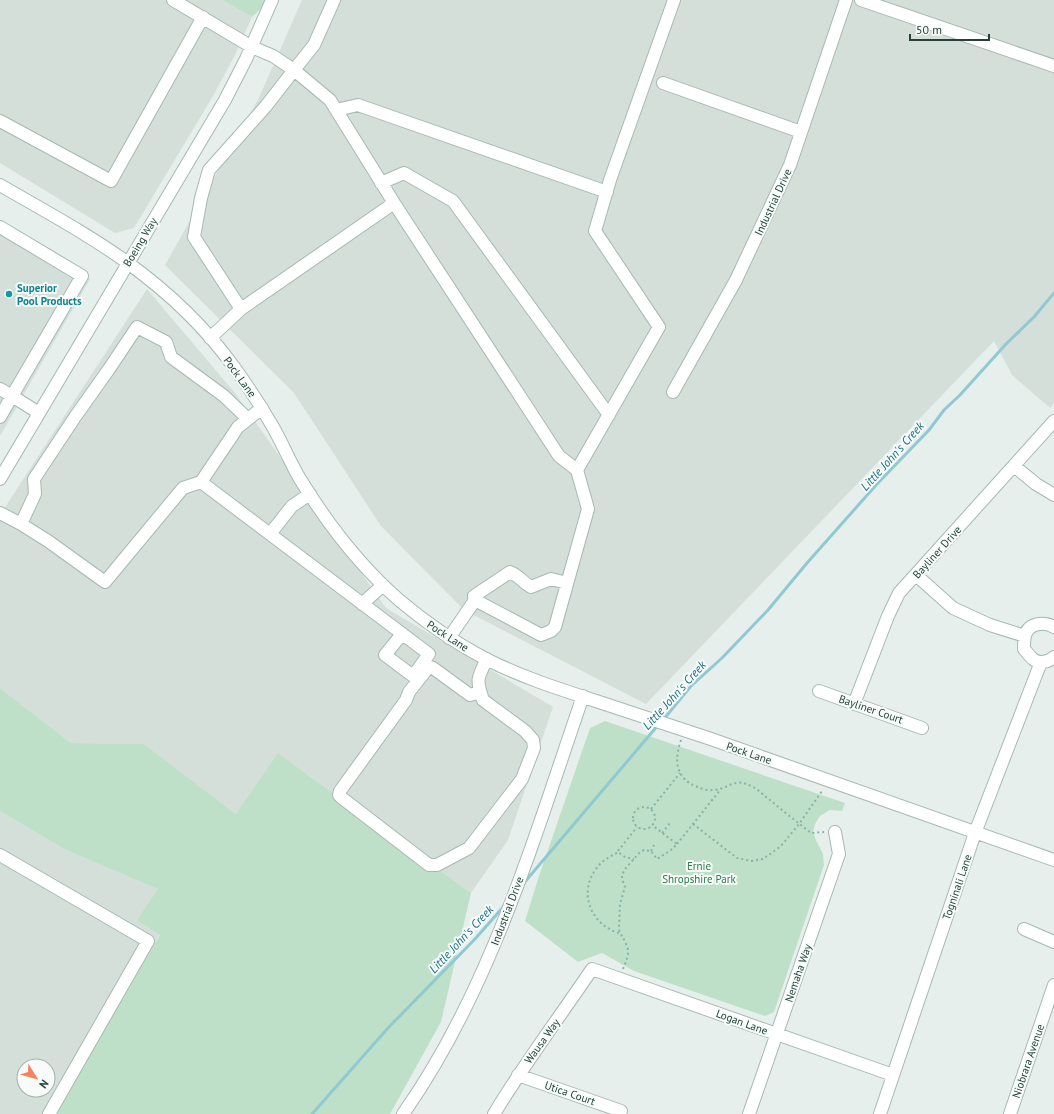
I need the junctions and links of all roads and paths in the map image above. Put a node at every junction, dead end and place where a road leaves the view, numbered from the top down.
1 (173, 0) edge
2 (272, 0) edge
3 (334, 0) edge
4 (674, 0) edge
5 (860, 0) edge
6 (842, 1) edge
7 (889, 5) edge
8 (202, 17) junction
9 (252, 47) junction
10 (1054, 66) edge
11 (294, 70) junction
12 (663, 83) dead end
13 (336, 110) junction
14 (0, 121) edge
15 (801, 132) junction
16 (381, 183) junction
17 (0, 185) edge
18 (607, 192) junction
19 (394, 204) junction
20 (0, 227) edge
21 (128, 263) junction
22 (242, 309) junction
23 (210, 338) junction
24 (0, 389) edge
25 (673, 392) dead end
26 (12, 396) junction
27 (262, 408) junction
28 (39, 412) junction
29 (609, 415) junction
30 (0, 417) edge
31 (248, 419) junction
32 (1054, 421) edge
33 (1014, 466) junction
34 (577, 470) junction
35 (0, 479) edge
36 (201, 482) junction
37 (310, 494) junction
38 (1054, 495) edge
39 (0, 513) edge
40 (21, 524) junction
41 (270, 534) junction
42 (916, 574) junction
43 (567, 583) junction
44 (383, 585) junction
45 (475, 600) junction
46 (362, 604) junction
47 (1054, 627) edge
48 (402, 634) dead end
49 (1025, 636) junction
50 (449, 638) junction
51 (1054, 658) edge
52 (487, 659) junction
53 (1041, 662) junction
54 (819, 691) dead end
55 (480, 692) junction
56 (583, 696) junction
57 (854, 704) junction
58 (922, 728) dead end
59 (681, 729) junction
60 (680, 773) junction
61 (826, 780) junction
62 (721, 789) junction
63 (650, 809) junction
64 (670, 823) dead end
65 (693, 824) junction
66 (799, 824) junction
67 (652, 825) junction
68 (637, 827) junction
69 (835, 832) joint
70 (662, 833) junction
71 (975, 833) junction
72 (677, 844) junction
73 (654, 845) dead end
74 (651, 851) junction
75 (618, 852) junction
76 (0, 855) edge
77 (634, 859) junction
78 (1054, 860) edge
79 (1024, 929) dead end
80 (619, 933) junction
81 (1054, 942) edge
82 (592, 969) joint
83 (620, 978) junction
84 (1054, 985) edge
85 (776, 1034) junction
86 (518, 1075) junction
87 (893, 1075) junction
88 (621, 1111) dead end
89 (49, 1114) edge
90 (403, 1114) edge
91 (494, 1114) edge
92 (750, 1114) edge
93 (880, 1114) edge
94 (1010, 1114) edge

1 - 8 street
2 - 9 street, Boeing Way
3 - 11 street
4 - 18 street
5 - 7 street
6 - 15 street, Industrial Drive
7 - 10 street
8 - 9 street
8 - 14 street
9 - 11 street
9 - 21 street, Boeing Way
11 - 13 street
11 - 22 street
12 - 15 street
13 - 16 street
13 - 18 street
15 - 25 street, Industrial Drive
16 - 19 street
16 - 29 street
17 - 21 street, Pock Lane
18 - 29 street
19 - 22 street
19 - 34 street
20 - 26 street
21 - 23 street, Pock Lane
21 - 28 street, Boeing Way
22 - 23 street
23 - 27 street, Pock Lane
24 - 26 street
26 - 28 street
26 - 30 street
27 - 31 street
27 - 37 street, Pock Lane
28 - 35 street, Boeing Way
29 - 34 street
31 - 36 street
31 - 40 street
32 - 33 street, Bayliner Drive
33 - 38 street
33 - 42 street, Bayliner Drive
34 - 43 street
36 - 40 street
36 - 41 street
37 - 41 street
37 - 44 street, Pock Lane
39 - 40 street
41 - 46 street
42 - 49 street
42 - 57 street, Bayliner Drive
43 - 45 street
43 - 45 street
44 - 46 street
44 - 50 street, Pock Lane
45 - 50 street
46 - 48 street
47 - 49 street
49 - 53 street
50 - 52 street, Pock Lane
51 - 53 street
52 - 55 street
52 - 56 street, Pock Lane
53 - 71 street, Togninali Lane
54 - 57 street, Bayliner Court
55 - 55 street
56 - 59 street, Pock Lane
56 - 90 street, Industrial Drive
57 - 58 street, Bayliner Court
59 - 60 path
59 - 61 street, Pock Lane
60 - 62 path
60 - 63 path
61 - 66 path
61 - 71 street, Pock Lane
62 - 65 path
62 - 66 path
63 - 67 path
63 - 68 path
64 - 70 path
65 - 66 path
65 - 72 path
66 - 69 path
67 - 68 path
67 - 70 path
68 - 75 path
69 - 85 street, Nemaha Way
70 - 72 path
71 - 78 street, Pock Lane
71 - 87 street, Togninali Lane
72 - 74 path
73 - 74 path
74 - 77 path
75 - 77 path
75 - 80 path
76 - 89 street
77 - 80 path
79 - 81 street
80 - 83 path
82 - 83 street, Logan Lane
82 - 86 street, Wausa Way
83 - 85 street, Logan Lane
84 - 94 street, Niobrara Avenue
85 - 87 street, Logan Lane
85 - 92 street, Nemaha Way
86 - 88 street, Utica Court
86 - 91 street, Wausa Way
87 - 93 street, Togninali Lane

